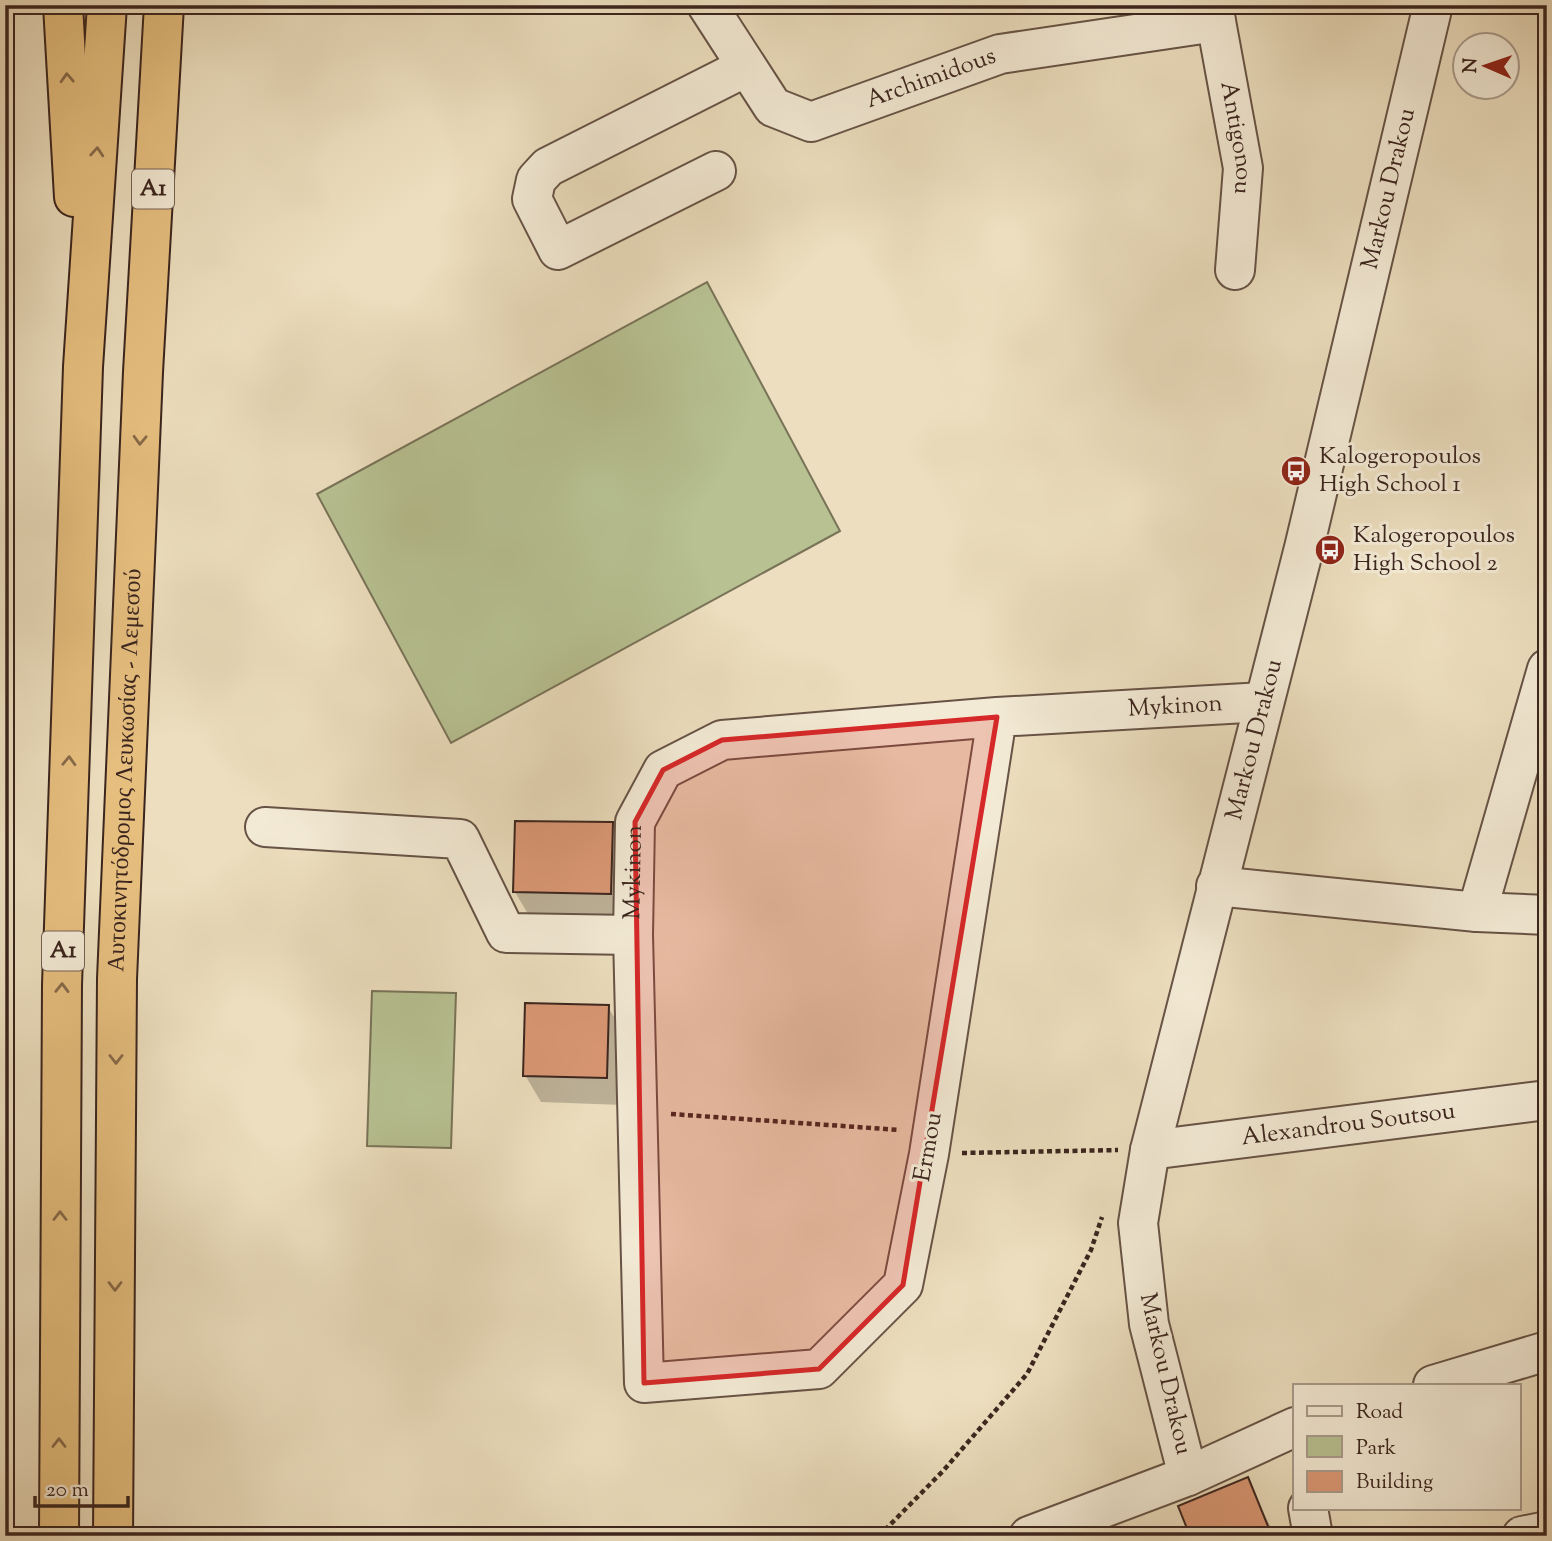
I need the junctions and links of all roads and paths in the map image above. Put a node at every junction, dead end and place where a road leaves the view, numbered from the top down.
1 (63, 5) edge
2 (107, 5) edge
3 (164, 5) edge
4 (183, 5) edge
5 (707, 5) edge
6 (1433, 5) edge
7 (1215, 14) edge
8 (747, 67) junction
9 (716, 171) dead end
10 (1236, 270) dead end
11 (83, 367) junction
12 (143, 372) junction
13 (1545, 684) edge
14 (1264, 702) junction
15 (997, 717) junction
16 (265, 827) dead end
17 (1216, 886) junction
18 (1477, 912) junction
19 (1547, 915) edge
20 (634, 935) junction
21 (1547, 1100) edge
22 (638, 1111) junction
23 (931, 1143) junction
24 (1150, 1150) junction
25 (1103, 1212) dead end
26 (1547, 1351) edge
27 (644, 1383) joint
28 (1436, 1384) edge
29 (1293, 1433) edge
30 (1188, 1476) junction
31 (1308, 1510) edge
32 (1547, 1531) edge
33 (59, 1536) edge
34 (113, 1536) edge
35 (879, 1536) edge
36 (1029, 1536) edge
37 (1313, 1536) edge
38 (1521, 1536) edge

11 -> 1 highway
11 -> 2 highway, A1
3 - 12 highway, Αυτοκινητόδρομος Λευκωσίας - Λεμεσού / A1
4 - 12 highway
5 - 8 street, Archimidous
6 - 14 street, Markou Drakou
7 - 8 street, Archimidous
7 - 10 street, Antigonou
8 - 9 street
33 -> 11 highway, A1
12 -> 34 highway, Αυτοκινητόδρομος Λευκωσίας - Λεμεσού / A1
13 - 18 street
14 - 15 street, Mykinon
14 - 17 street, Markou Drakou
15 - 20 street, Mykinon
15 - 23 street, Ermou
16 - 20 street
17 - 18 street
17 - 24 street, Markou Drakou
18 - 19 street
20 - 22 street, Mykinon
21 - 24 street, Alexandrou Soutsou
22 - 23 path
22 - 27 street, Mykinon
23 - 24 path
23 - 27 street, Ermou
24 - 30 street, Markou Drakou
25 - 35 path
26 - 28 street
29 - 30 street
30 - 36 street
31 - 37 street
32 - 38 street

